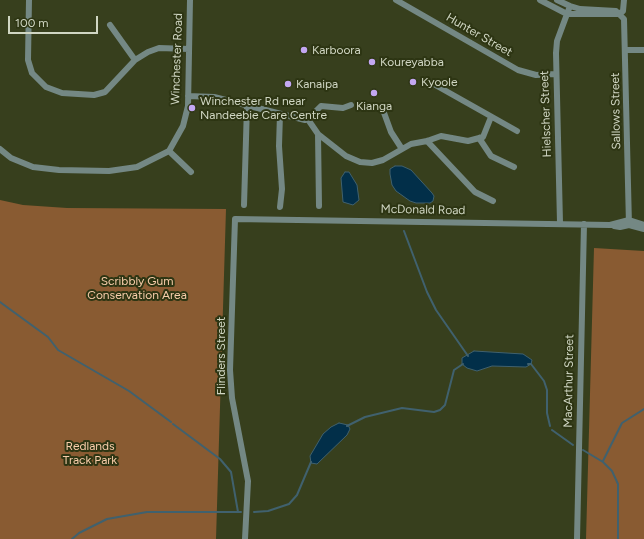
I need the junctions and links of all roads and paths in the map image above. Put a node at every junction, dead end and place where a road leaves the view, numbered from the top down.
1 (29, 0) edge
2 (190, 0) edge
3 (396, 0) edge
4 (540, 0) edge
5 (557, 0) edge
6 (624, 0) edge
7 (570, 6) junction
8 (567, 14) junction
9 (619, 14) junction
10 (110, 24) dead end
11 (189, 49) junction
12 (626, 50) junction
13 (644, 50) edge
14 (135, 60) junction
15 (556, 74) junction
16 (430, 82) dead end
17 (188, 96) junction
18 (351, 104) dead end
19 (247, 106) junction
20 (383, 110) dead end
21 (280, 114) junction
22 (491, 117) junction
23 (307, 118) junction
24 (517, 131) dead end
25 (318, 134) junction
26 (479, 138) junction
27 (427, 141) junction
28 (402, 149) junction
29 (0, 150) edge
30 (169, 151) junction
31 (514, 167) dead end
32 (191, 172) dead end
33 (493, 201) dead end
34 (244, 205) dead end
35 (319, 206) dead end
36 (280, 207) dead end
37 (235, 219) joint
38 (560, 223) junction
39 (629, 223) junction
40 (584, 224) junction
41 (644, 225) edge
42 (644, 229) edge
43 (245, 539) edge
44 (577, 539) edge

1 - 14 street
2 - 11 street, Winchester Road
3 - 15 street, Hunter Street
4 - 8 street
5 - 7 street
6 - 9 street
7 - 8 street, Hielscher Street
7 - 9 street
8 - 9 street
8 - 15 street, Hielscher Street
9 - 12 street, Sallows Street
10 - 14 street
11 - 14 street
11 - 17 street, Winchester Road
12 - 13 street
12 - 39 street, Sallows Street
15 - 38 street, Hielscher Street
16 - 22 street
17 - 19 street
17 - 30 street, Winchester Road
18 - 23 street
19 - 21 street
19 - 34 street
20 - 28 street
21 - 23 street
21 - 36 street
22 - 24 street
22 - 26 street
23 - 25 street
25 - 28 street
25 - 35 street
26 - 27 street
26 - 31 street
27 - 28 street
27 - 33 street
29 - 30 street
30 - 32 street
37 - 38 street, McDonald Road
37 - 43 street, Flinders Street
38 - 40 street, McDonald Road
39 - 40 street, McDonald Road
39 - 41 street
39 - 42 street, McDonald Road
40 - 44 street, MacArthur Street

